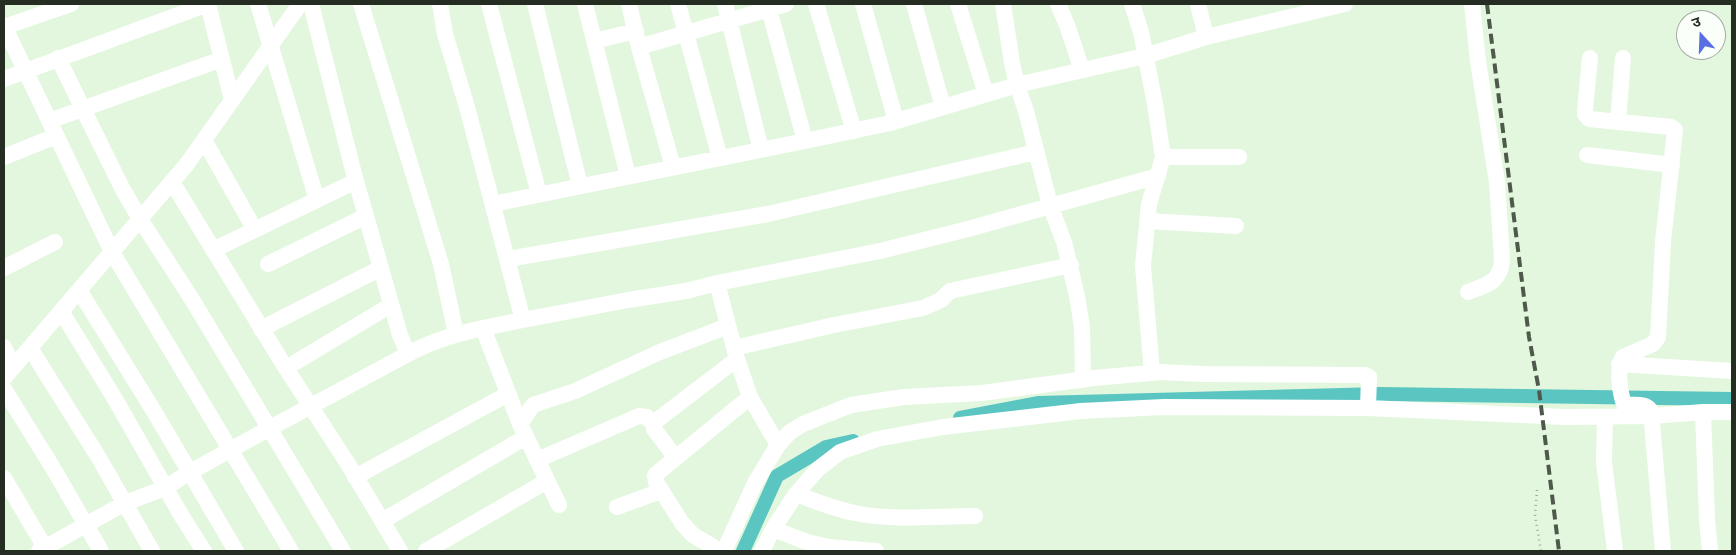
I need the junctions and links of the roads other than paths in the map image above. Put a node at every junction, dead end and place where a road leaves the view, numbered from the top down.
1 (71, 4) edge
2 (208, 4) edge
3 (258, 4) edge
4 (300, 4) edge
5 (311, 4) edge
6 (361, 4) edge
7 (489, 4) edge
8 (535, 4) edge
9 (585, 4) edge
10 (629, 4) edge
11 (678, 4) edge
12 (725, 4) edge
13 (786, 4) edge
14 (816, 4) edge
15 (863, 4) edge
16 (914, 4) edge
17 (958, 4) edge
18 (1003, 4) edge
19 (1058, 4) edge
20 (1132, 4) edge
21 (1198, 4) edge
22 (1345, 4) edge
23 (1472, 4) edge
24 (444, 5) edge
25 (769, 9) junction
26 (730, 20) junction
27 (4, 26) edge
28 (687, 33) junction
29 (1206, 37) junction
30 (638, 40) junction
31 (594, 41) junction
32 (270, 45) junction
33 (1145, 56) junction
34 (58, 58) junction
35 (1590, 58) dead end
36 (1623, 58) dead end
37 (222, 59) junction
38 (25, 70) junction
39 (1082, 70) junction
40 (4, 79) edge
41 (1017, 85) junction
42 (986, 94) junction
43 (232, 100) junction
44 (943, 107) junction
45 (82, 110) junction
46 (896, 121) junction
47 (1618, 122) junction
48 (53, 129) junction
49 (854, 131) junction
50 (204, 140) junction
51 (805, 141) junction
52 (761, 150) junction
53 (1036, 152) junction
54 (1587, 155) dead end
55 (4, 157) edge
56 (1163, 157) junction
57 (1239, 157) dead end
58 (720, 158) junction
59 (1672, 165) junction
60 (673, 167) junction
61 (628, 176) junction
62 (1158, 176) junction
63 (356, 181) junction
64 (172, 182) junction
65 (580, 186) junction
66 (539, 194) junction
67 (316, 200) junction
68 (493, 204) junction
69 (1050, 205) junction
70 (366, 216) junction
71 (140, 219) junction
72 (1148, 221) junction
73 (1236, 226) dead end
74 (255, 230) junction
75 (55, 242) dead end
76 (213, 250) junction
77 (112, 252) junction
78 (508, 259) junction
79 (268, 264) dead end
80 (1071, 265) junction
81 (4, 268) edge
82 (381, 268) junction
83 (717, 283) junction
84 (79, 290) junction
85 (1468, 292) dead end
86 (391, 305) junction
87 (61, 311) junction
88 (523, 320) junction
89 (728, 326) junction
90 (483, 328) junction
91 (261, 329) junction
92 (456, 334) junction
93 (4, 347) edge
94 (30, 348) junction
95 (408, 354) junction
96 (735, 354) junction
97 (1619, 364) junction
98 (286, 368) junction
99 (1732, 371) edge
100 (8, 373) edge
101 (1152, 373) junction
102 (1083, 380) junction
103 (4, 389) edge
104 (508, 394) junction
105 (750, 397) junction
106 (1367, 403) junction
107 (310, 406) junction
108 (1703, 412) junction
109 (1732, 412) edge
110 (1652, 416) junction
111 (1605, 417) junction
112 (654, 425) junction
113 (270, 428) junction
114 (523, 431) junction
115 (778, 445) junction
116 (231, 451) junction
117 (675, 457) junction
118 (537, 460) junction
119 (190, 472) junction
120 (355, 477) junction
121 (4, 478) edge
122 (547, 481) junction
123 (166, 488) junction
124 (661, 490) junction
125 (796, 494) junction
126 (125, 503) junction
127 (559, 505) dead end
128 (617, 507) dead end
129 (975, 516) dead end
130 (382, 521) junction
131 (85, 524) junction
132 (773, 529) junction
133 (43, 550) edge
134 (101, 551) edge
135 (152, 551) edge
136 (204, 551) edge
137 (236, 551) edge
138 (291, 551) edge
139 (343, 551) edge
140 (400, 551) edge
141 (426, 551) edge
142 (720, 551) edge
143 (724, 551) edge
144 (762, 551) edge
145 (876, 551) edge
146 (1614, 551) edge
147 (1663, 551) edge
148 (1710, 551) edge

1 - 27 street
2 - 34 street
2 - 37 street
3 - 32 street
4 - 32 street
5 - 63 street
6 - 92 street
7 - 66 street
8 - 65 street
9 - 31 street
10 - 30 street
11 - 28 street
12 - 26 street
13 - 25 street
14 - 49 street
15 - 46 street
16 - 44 street
17 - 42 street
18 - 41 street
19 - 39 street
20 - 33 street
21 - 29 street
22 - 29 street
23 - 85 street
24 - 68 street
25 - 26 street
25 - 51 street
26 - 28 street
26 - 52 street
27 - 38 street
28 - 30 street
28 - 58 street
29 - 33 street
30 - 31 street
30 - 60 street
31 - 61 street
32 - 43 street
32 - 67 street
33 - 39 street
33 - 56 street
34 - 38 street
34 - 45 street
35 - 47 street
36 - 47 street
37 - 43 street
37 - 45 street
38 - 40 street
38 - 48 street
39 - 41 street
41 - 42 street
41 - 53 street
42 - 44 street
43 - 50 street
44 - 46 street
45 - 48 street
45 - 71 street
46 - 49 street
47 - 59 street
48 - 55 street
48 - 77 street
49 - 51 street
50 - 64 street
50 - 74 street
51 - 52 street
52 - 58 street
53 - 69 street
53 - 78 street
54 - 59 street
56 - 57 street
56 - 62 street
58 - 60 street
59 - 97 street
60 - 61 street
61 - 65 street
62 - 69 street
62 - 72 street
63 - 67 street
63 - 70 street
64 - 71 street
64 - 76 street
65 - 66 street
66 - 68 street
67 - 74 street
68 - 78 street
69 - 80 street
69 - 83 street
70 - 79 street
70 - 82 street
71 - 77 street
71 - 113 street
72 - 73 street
72 - 101 street
74 - 76 street
75 - 81 street
76 - 91 street
77 - 84 street
77 - 116 street
78 - 88 street
80 - 96 street
80 - 102 street
82 - 86 street
82 - 91 street
83 - 88 street
83 - 89 street
84 - 87 street
84 - 119 street
86 - 95 street
86 - 98 street
87 - 94 street
87 - 123 street
88 - 90 street
89 - 96 street
89 - 114 street
90 - 92 street
90 - 104 street
91 - 98 street
92 - 95 street
93 - 100 street
94 - 100 street
94 - 126 street
95 - 107 street
96 - 105 street
96 - 112 street
97 - 99 street
97 - 110 street
98 - 107 street
101 - 102 street
101 - 106 street
102 - 115 street
103 - 131 street
104 - 114 street
104 - 120 street
105 - 115 street
105 - 117 street
106 - 111 street
106 - 125 street
107 - 113 street
107 - 120 street
108 - 109 street
108 - 110 street
108 - 148 street
110 - 111 street
110 - 147 street
111 - 146 street
112 - 117 street
112 - 118 street
113 - 116 street
113 - 139 street
114 - 118 street
114 - 130 street
115 - 143 street
116 - 119 street
116 - 138 street
117 - 124 street
118 - 122 street
119 - 123 street
119 - 137 street
120 - 130 street
121 - 133 street
122 - 127 street
122 - 141 street
123 - 126 street
123 - 136 street
124 - 128 street
124 - 142 street
125 - 129 street
125 - 132 street
126 - 131 street
126 - 135 street
130 - 140 street
131 - 133 street
131 - 134 street
132 - 144 street
132 - 145 street

